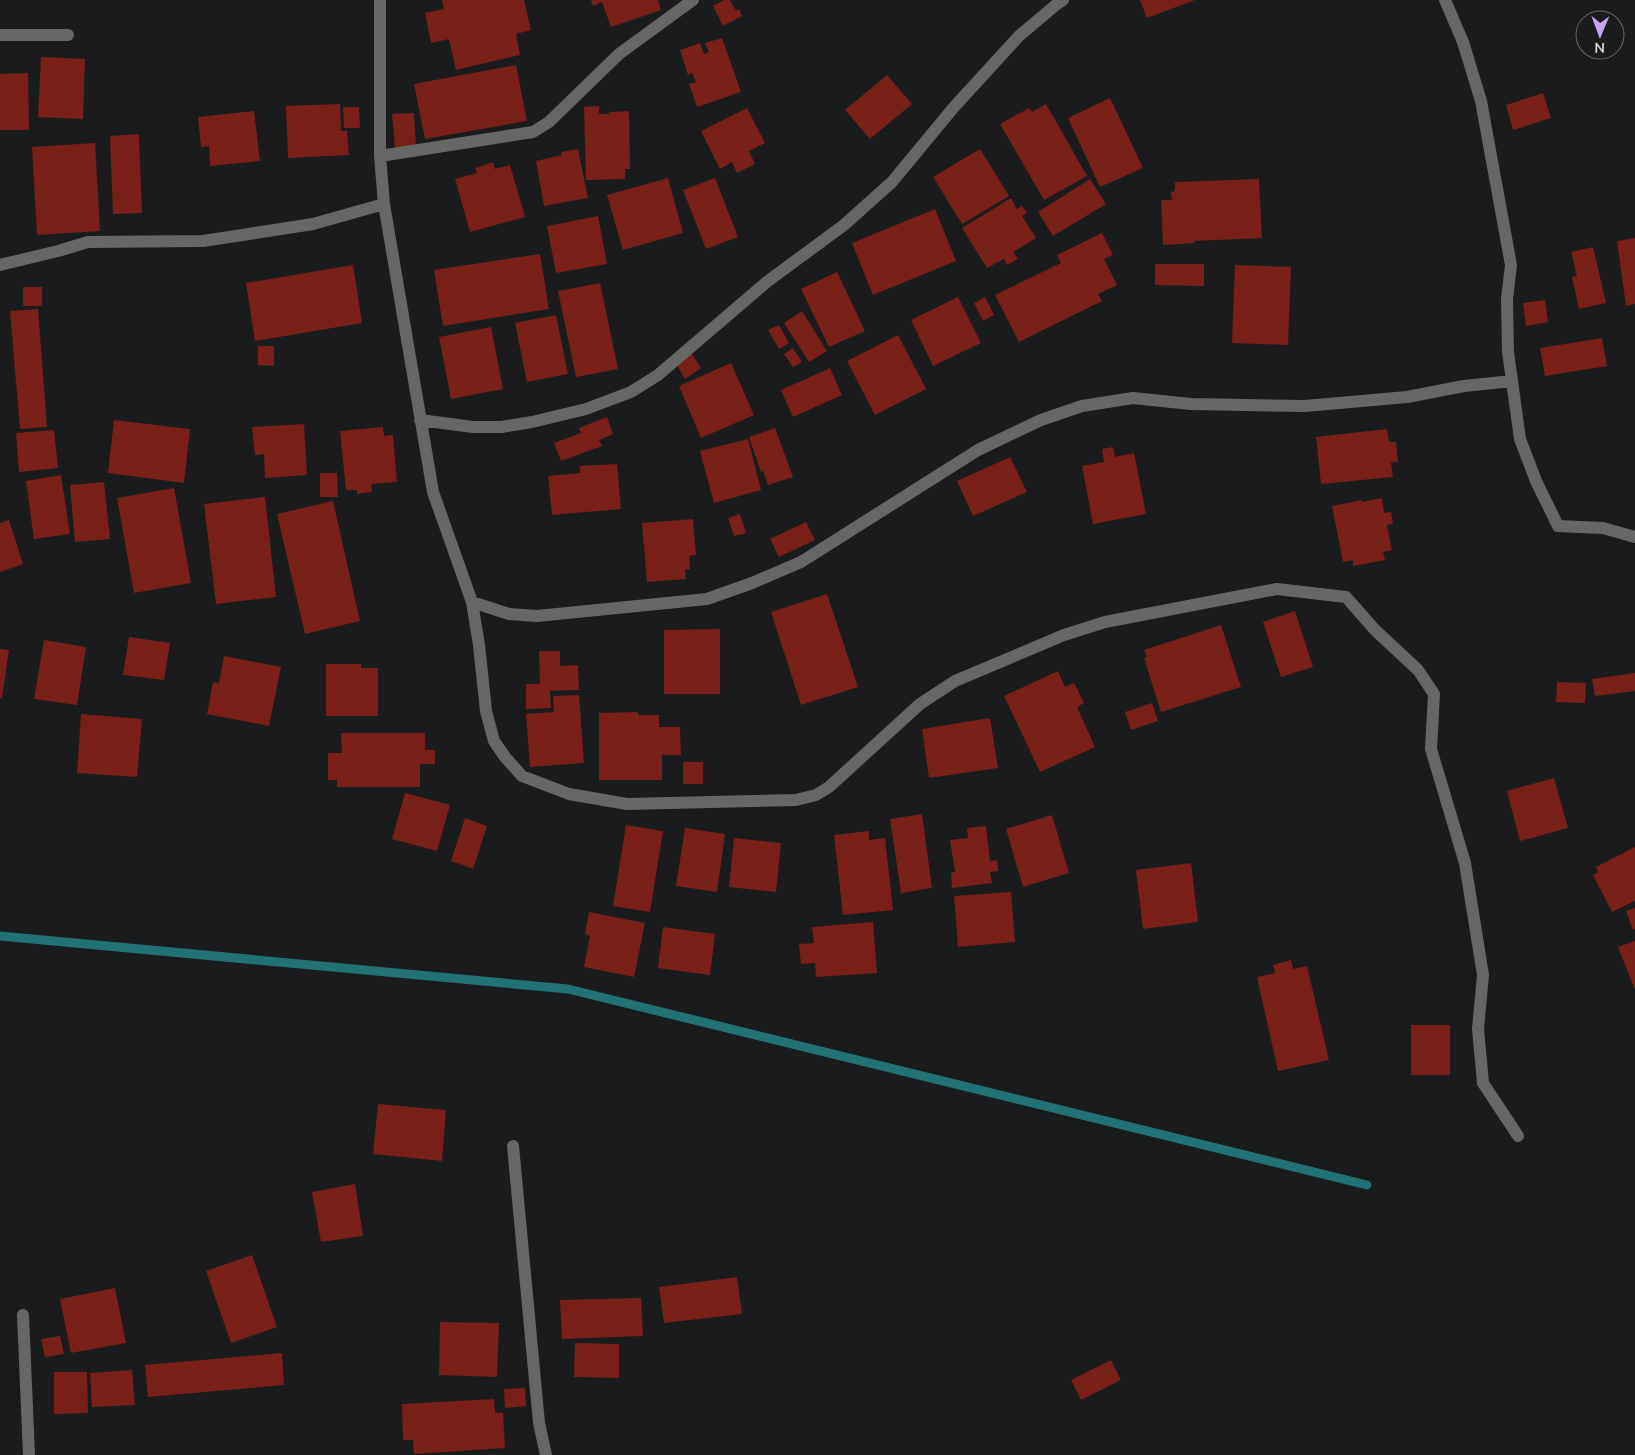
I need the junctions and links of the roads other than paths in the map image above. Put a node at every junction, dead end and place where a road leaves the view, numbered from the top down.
1 (380, 0) edge
2 (693, 0) edge
3 (1063, 0) edge
4 (1445, 0) edge
5 (0, 34) edge
6 (68, 35) dead end
7 (380, 156) junction
8 (384, 204) junction
9 (0, 265) edge
10 (1512, 381) junction
11 (420, 420) junction
12 (1635, 537) edge
13 (472, 602) junction
14 (1518, 1136) dead end
15 (513, 1146) dead end
16 (23, 1315) dead end
17 (29, 1455) edge
18 (546, 1455) edge

1 - 7 street
2 - 7 street
3 - 11 street
4 - 10 street
5 - 6 street
7 - 8 street
8 - 9 street
8 - 11 street
10 - 12 street
10 - 13 street
11 - 13 street
13 - 14 street
15 - 18 street
16 - 17 street

